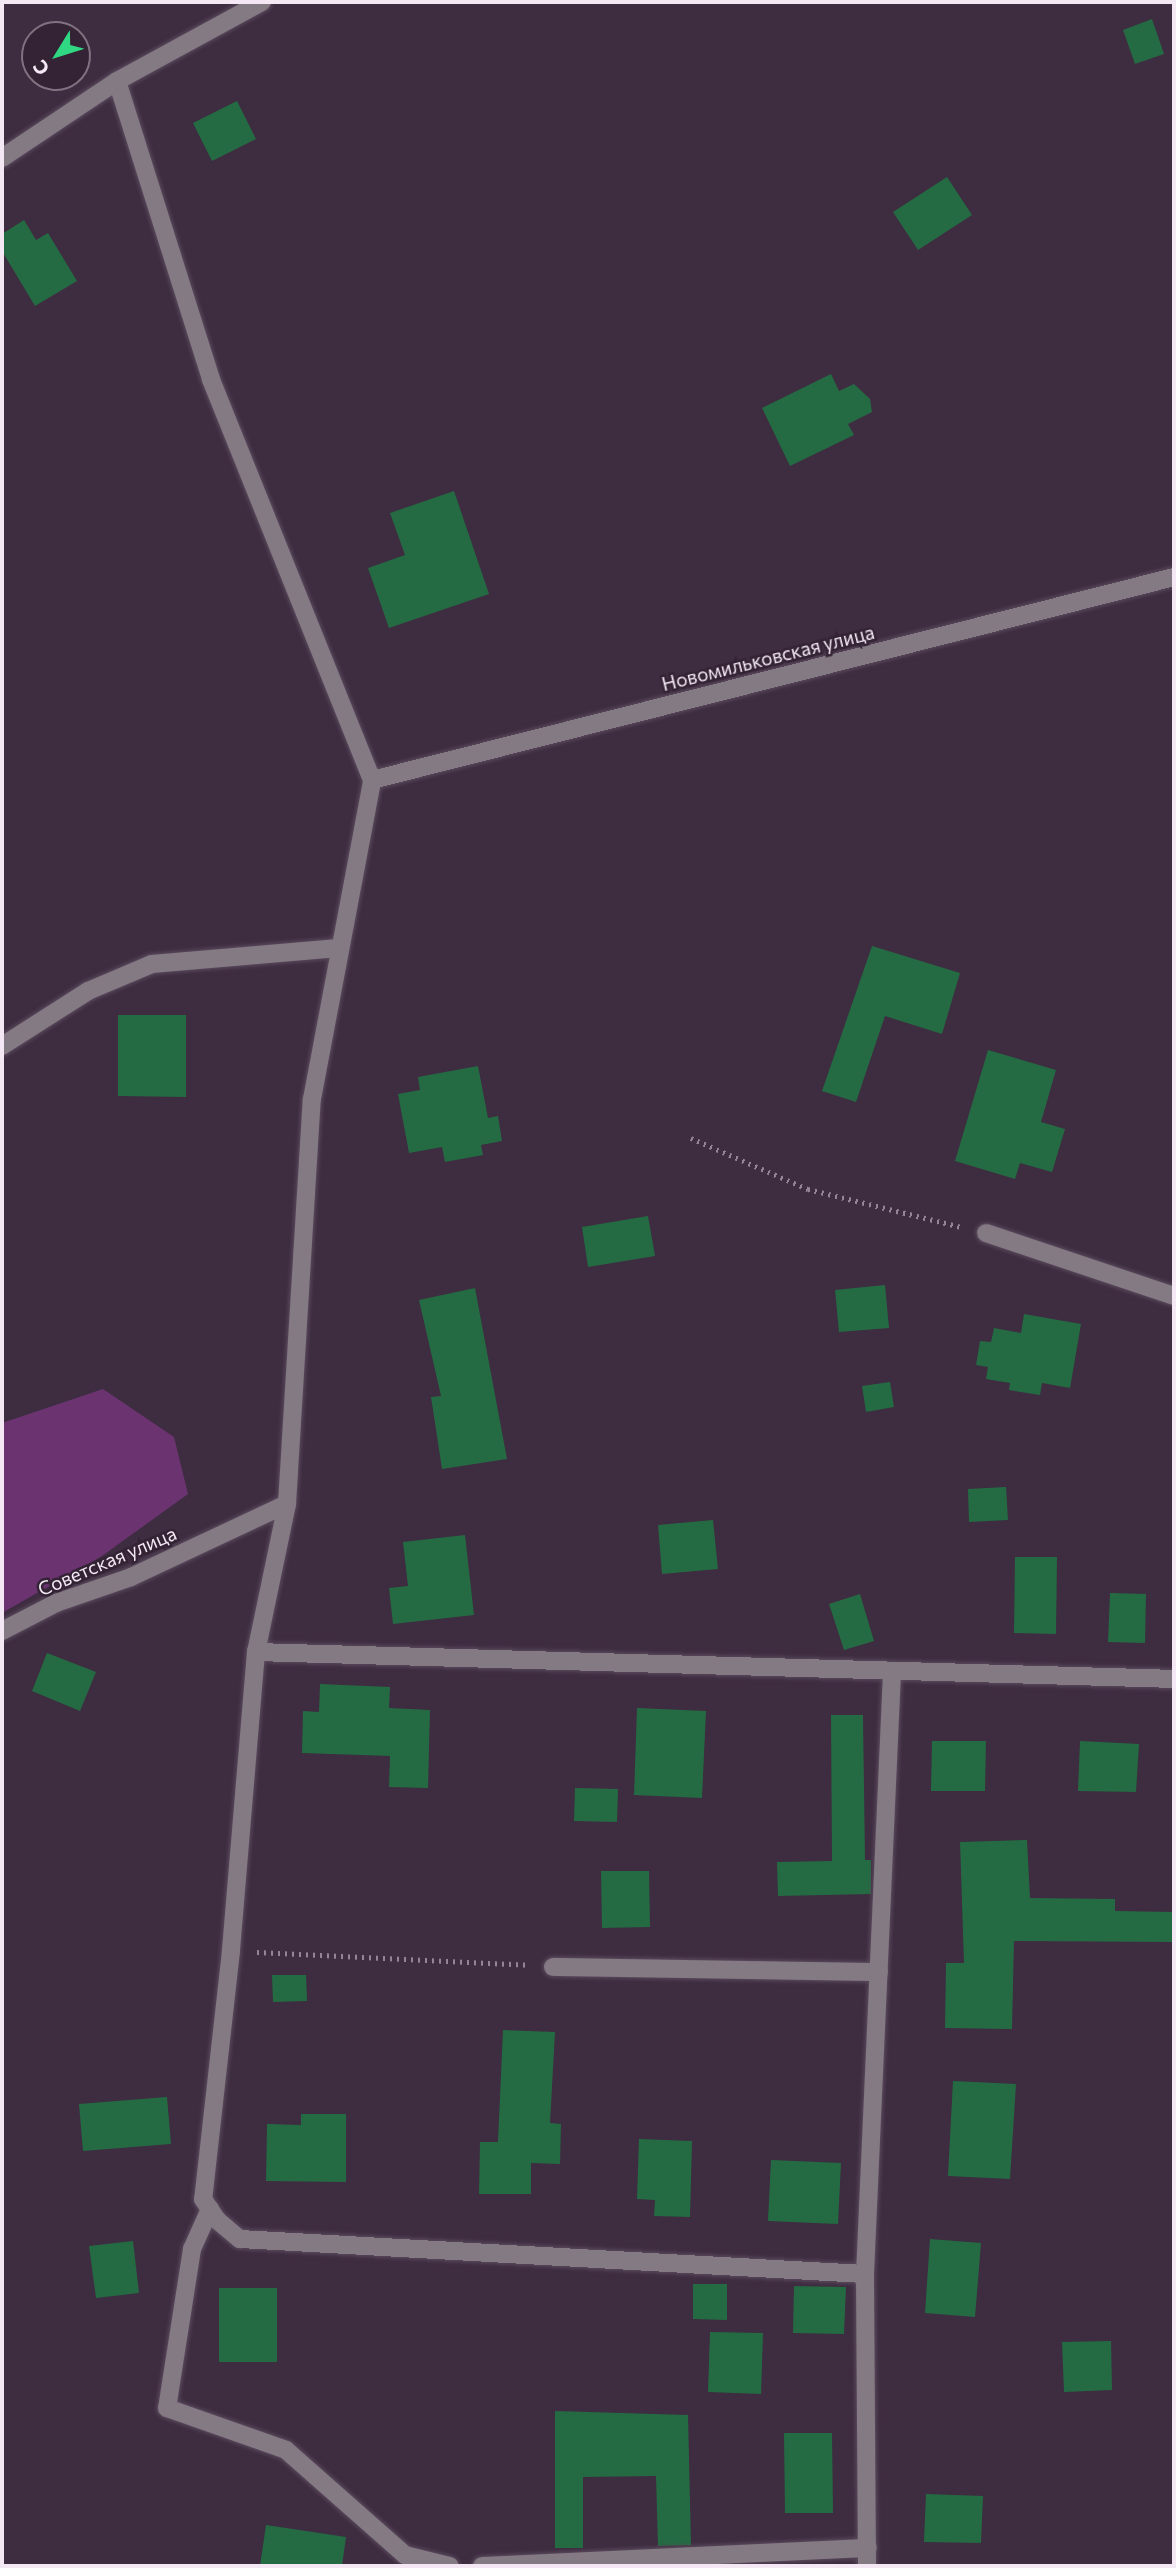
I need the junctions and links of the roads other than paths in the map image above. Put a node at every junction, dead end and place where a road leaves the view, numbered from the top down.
1 (262, 2) edge
2 (117, 81) junction
3 (2, 158) edge
4 (1174, 577) edge
5 (372, 780) junction
6 (338, 948) junction
7 (2, 1046) edge
8 (986, 1233) road end
9 (1174, 1296) edge
10 (287, 1504) junction
11 (2, 1631) edge
12 (256, 1652) junction
13 (892, 1672) junction
14 (1174, 1679) edge
15 (553, 1967) road end
16 (879, 1972) junction
17 (210, 2209) junction
18 (864, 2274) junction
19 (867, 2557) edge
20 (450, 2566) edge
21 (482, 2566) edge

1 - 2 street
2 - 3 street
2 - 5 street
4 - 5 street, Новомильковская улица
5 - 6 street
6 - 7 street
6 - 10 street
8 - 9 street
10 - 11 street, Советская улица
10 - 12 street
12 - 13 street
12 - 17 street
13 - 14 street
13 - 16 street
15 - 16 street
16 - 18 street
17 - 18 street
17 - 20 street
18 - 19 street
19 - 21 street

